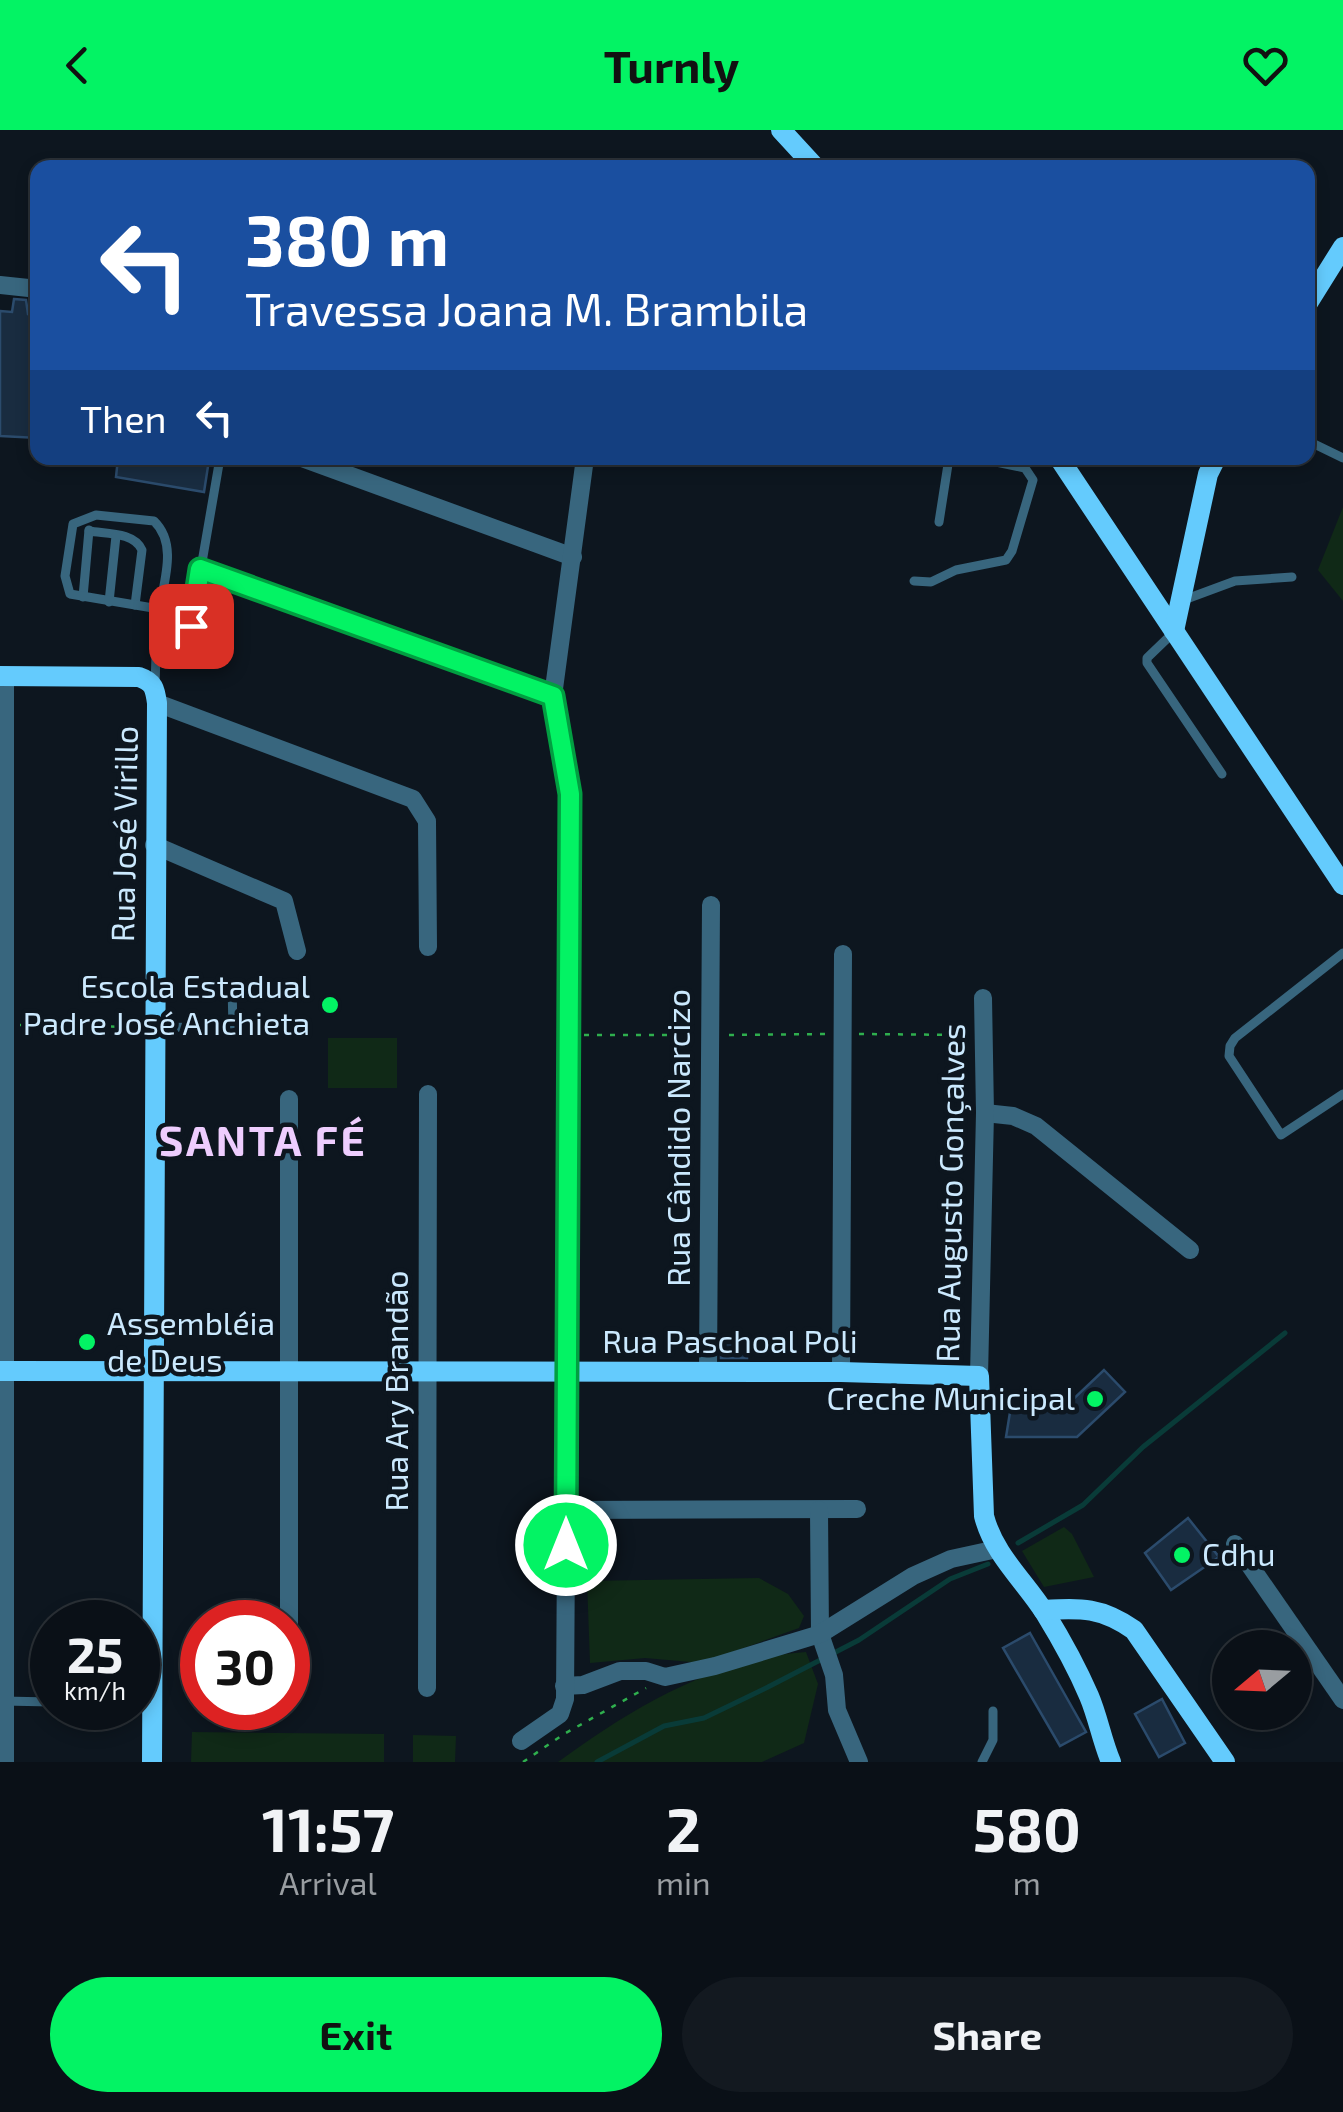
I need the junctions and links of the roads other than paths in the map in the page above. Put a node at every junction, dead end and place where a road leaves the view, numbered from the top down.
1 (780, 130) edge
2 (808, 160) edge
3 (1343, 246) edge
4 (0, 284) edge
5 (30, 288) edge
6 (1315, 291) edge
7 (1315, 444) edge
8 (1343, 458) edge
9 (219, 465) edge
10 (321, 465) edge
11 (584, 465) edge
12 (948, 465) edge
13 (1011, 465) edge
14 (1064, 465) edge
15 (1212, 465) edge
16 (90, 518) junction
17 (939, 522) dead end
18 (89, 531) junction
19 (116, 536) junction
20 (573, 557) junction
21 (200, 569) junction
22 (1292, 577) dead end
23 (914, 581) dead end
24 (83, 597) junction
25 (108, 602) junction
26 (1178, 602) junction
27 (134, 605) junction
28 (159, 609) junction
29 (191, 626) dead end
30 (1174, 632) junction
31 (2, 676) edge
32 (156, 695) junction
33 (553, 696) junction
34 (1222, 774) dead end
35 (154, 846) junction
36 (1343, 885) edge
37 (711, 906) dead end
38 (428, 947) dead end
39 (298, 950) dead end
40 (1343, 953) edge
41 (844, 954) dead end
42 (232, 986) dead end
43 (983, 998) dead end
44 (154, 1027) junction
45 (428, 1094) dead end
46 (1343, 1094) edge
47 (289, 1098) dead end
48 (984, 1112) junction
49 (1190, 1250) dead end
50 (153, 1370) junction
51 (290, 1370) junction
52 (4, 1371) edge
53 (426, 1371) junction
54 (566, 1371) junction
55 (708, 1372) junction
56 (841, 1372) junction
57 (979, 1376) junction
58 (856, 1509) dead end
59 (567, 1510) junction
60 (819, 1510) junction
61 (1235, 1544) dead end
62 (997, 1550) junction
63 (148, 1600) edge
64 (290, 1600) edge
65 (1043, 1610) junction
66 (822, 1643) junction
67 (564, 1686) junction
68 (427, 1688) dead end
69 (1343, 1700) edge
70 (2, 1701) edge
71 (30, 1702) edge
72 (993, 1711) dead end
73 (148, 1730) edge
74 (521, 1741) dead end
75 (5, 1762) edge
76 (152, 1762) edge
77 (859, 1762) edge
78 (982, 1762) edge
79 (1110, 1762) edge
80 (1224, 1762) edge

1 - 2 street
3 - 6 street
4 - 5 street
7 - 8 lane
9 - 21 lane
10 - 20 street
11 - 20 street
12 - 17 lane
13 - 23 lane
14 - 30 street
15 - 26 street
16 - 18 lane
16 - 24 lane
16 - 28 lane
18 - 19 lane
18 - 24 lane
19 - 25 lane
19 - 27 lane
20 - 33 street
21 - 29 lane
21 - 33 street
22 - 26 lane
24 - 25 lane
25 - 27 lane
26 - 30 street
27 - 28 lane
28 - 32 lane
30 - 34 lane
30 - 36 street
31 - 32 street
31 - 52 street
32 - 35 street, Rua José Virillo
32 - 38 street
33 - 54 street
35 - 39 street
35 - 44 street, Rua José Virillo
37 - 55 street, Rua Cândido Narcizo
40 - 46 lane
41 - 56 street
42 - 44 lane
43 - 48 street, Rua Augusto Gonçalves
44 - 50 street, Rua José Virillo
45 - 53 street, Rua Ary Brandão
47 - 51 street
48 - 49 street
48 - 57 street, Rua Augusto Gonçalves
50 - 51 street, Rua Paschoal Poli
50 - 52 street, Rua Paschoal Poli
50 - 63 street, Rua José Virillo
51 - 53 street, Rua Paschoal Poli
51 - 64 street
52 - 70 street
53 - 54 street, Rua Paschoal Poli
53 - 68 street, Rua Ary Brandão
54 - 55 street, Rua Paschoal Poli
54 - 59 street
55 - 56 street, Rua Paschoal Poli
56 - 57 street, Rua Paschoal Poli
57 - 62 street, Rua Augusto Gonçalves
58 - 60 street
59 - 60 street
59 - 67 street
60 - 66 street
61 - 69 street
62 - 65 street, Rua Augusto Gonçalves
62 - 66 street
65 - 79 street, Rua Augusto Gonçalves
65 - 80 street
66 - 67 street
66 - 77 street
67 - 74 street
70 - 71 lane
70 - 75 street
72 - 78 lane
73 - 76 street, Rua José Virillo

